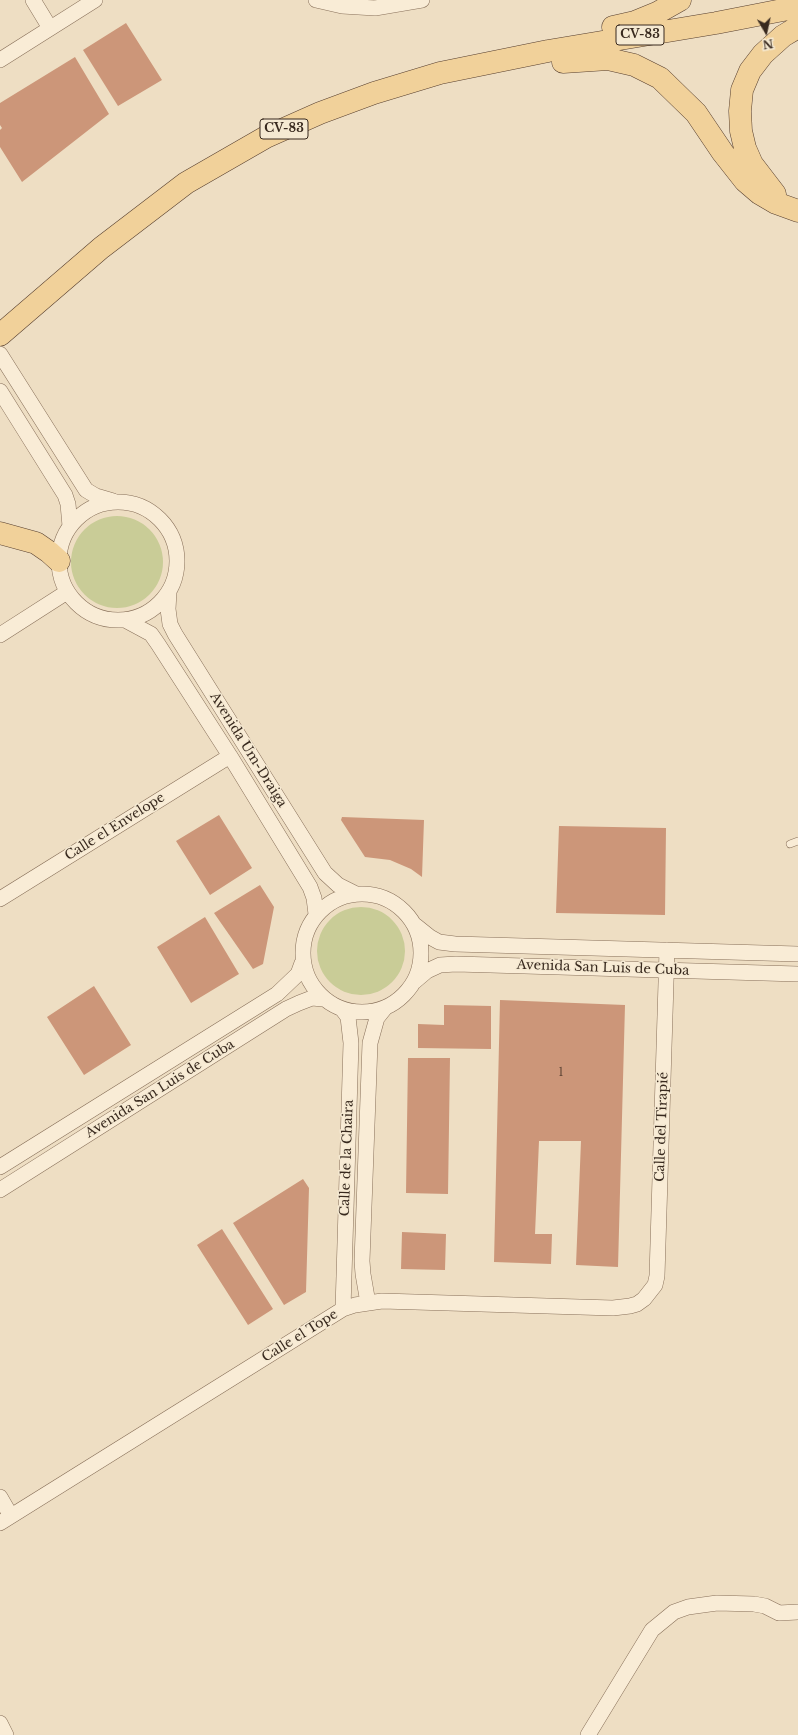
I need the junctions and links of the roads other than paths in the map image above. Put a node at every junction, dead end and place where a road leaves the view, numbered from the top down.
1 (33, 0) edge
2 (95, 0) edge
3 (316, 0) edge
4 (422, 0) edge
5 (680, 0) edge
6 (798, 7) edge
7 (798, 27) edge
8 (50, 28) junction
9 (0, 60) edge
10 (483, 64) junction
11 (440, 73) junction
12 (797, 211) edge
13 (3, 332) edge
14 (0, 354) edge
15 (0, 391) edge
16 (114, 501) junction
17 (70, 526) junction
18 (0, 533) edge
19 (59, 561) junction
20 (67, 592) junction
21 (169, 592) junction
22 (125, 620) junction
23 (0, 635) edge
24 (230, 756) junction
25 (798, 841) edge
26 (790, 844) dead end
27 (354, 893) junction
28 (0, 899) edge
29 (316, 914) junction
30 (415, 925) junction
31 (667, 950) junction
32 (798, 954) edge
33 (302, 963) junction
34 (666, 970) junction
35 (798, 974) edge
36 (414, 982) junction
37 (323, 999) junction
38 (385, 1008) junction
39 (342, 1009) junction
40 (0, 1167) edge
41 (0, 1190) edge
42 (644, 1299) joint
43 (368, 1303) junction
44 (343, 1309) junction
45 (0, 1497) edge
46 (6, 1519) edge
47 (798, 1612) edge
48 (0, 1723) edge
49 (6, 1735) edge
50 (588, 1735) edge

1 - 8 street
2 - 8 street
3 - 4 street
5 - 11 main road
6 - 10 main road, CV-83
7 - 12 main road
8 - 9 street
10 - 11 main road, CV-83
10 - 12 main road
11 - 13 main road, CV-83
14 - 16 street
15 - 17 street
16 - 17 street
16 - 21 street
17 - 19 street
18 - 19 main road
19 - 20 street
20 - 22 street
20 - 23 street
21 - 22 street
21 - 27 street, Avenida Um-Draiga
22 - 24 street, Avenida Um-Draiga
24 - 28 street, Calle el Envelope
24 - 29 street, Avenida Um-Draiga
25 - 26 lane
27 - 29 street
27 - 30 street
29 - 33 street
30 - 31 street, Avenida San Luis de Cuba
30 - 36 street
31 - 32 street, Avenida San Luis de Cuba
31 - 34 street, Calle del Tirapié
33 - 37 street
33 - 40 street, Avenida San Luis de Cuba
34 - 35 street, Avenida San Luis de Cuba
34 - 36 street, Avenida San Luis de Cuba
34 - 42 street, Calle del Tirapié
36 - 38 street
37 - 39 street
37 - 41 street, Avenida San Luis de Cuba
38 - 39 street
38 - 43 street, Calle de la Chaira
39 - 44 street, Calle de la Chaira
42 - 43 street, Calle el Tope
43 - 44 street, Calle el Tope
44 - 46 street, Calle el Tope
45 - 46 street
47 - 50 street
48 - 49 street

